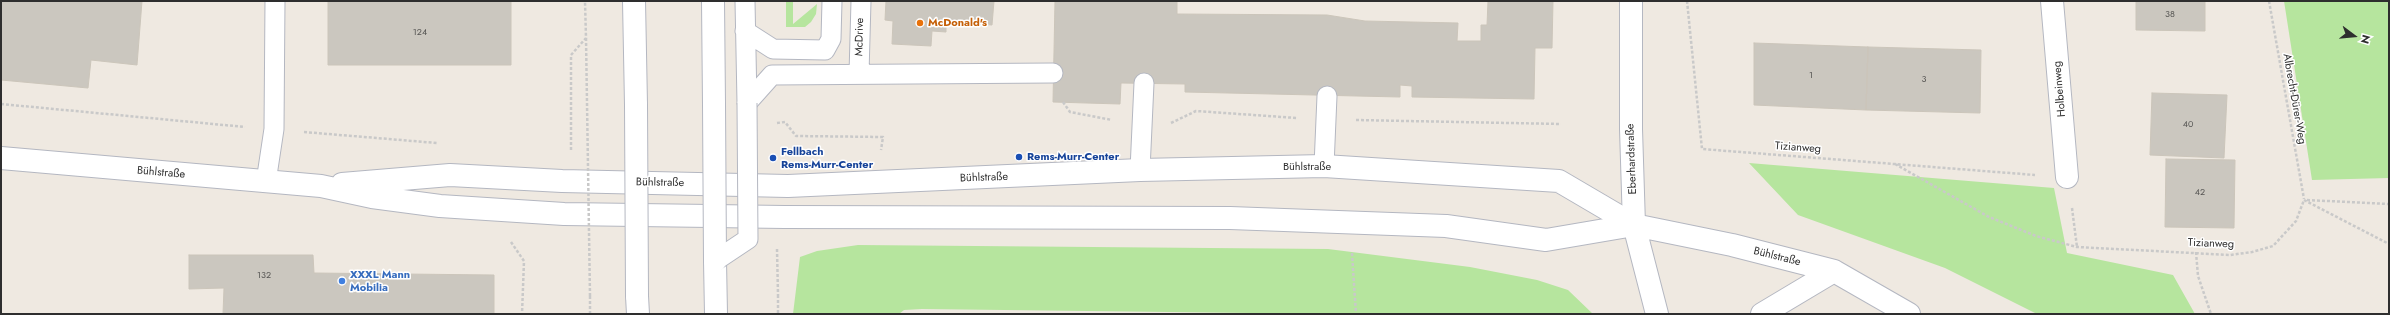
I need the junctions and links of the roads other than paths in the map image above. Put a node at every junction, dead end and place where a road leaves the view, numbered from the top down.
1 (275, 1) edge
2 (634, 1) edge
3 (713, 1) edge
4 (745, 1) edge
5 (832, 1) edge
6 (861, 1) edge
7 (1631, 1) edge
8 (2052, 1) edge
9 (745, 30) junction
10 (1053, 73) dead end
11 (859, 74) junction
12 (1144, 83) dead end
13 (1327, 96) dead end
14 (747, 103) junction
15 (1, 158) edge
16 (1324, 166) junction
17 (1140, 170) junction
18 (2067, 177) road end
19 (266, 182) junction
20 (321, 186) junction
21 (1634, 225) junction
22 (715, 261) junction
23 (1834, 271) junction
24 (638, 305) edge
25 (716, 305) edge
26 (1657, 314) edge
27 (1762, 314) edge
28 (1909, 314) edge

1 - 19 lane
2 - 24 main road, bridge
3 - 22 main road, bridge
4 - 9 lane
5 - 9 lane
6 - 11 lane, McDrive
7 - 21 main road, Eberhardstraße
8 - 18 main road, Holbeinweg
9 - 14 lane
10 - 11 lane
11 - 14 lane
12 - 17 lane
13 - 16 lane
14 - 22 lane, bridge
15 - 19 main road, Bühlstraße
16 - 17 main road, Bühlstraße
16 - 21 main road, Bühlstraße
17 - 20 main road, Bühlstraße
19 - 20 main road, Bühlstraße
20 - 21 main road, Bühlstraße
21 - 23 main road, Bühlstraße
21 - 26 main road, Eberhardstraße
22 - 25 main road
23 - 27 main road
23 - 28 main road, Bühlstraße

